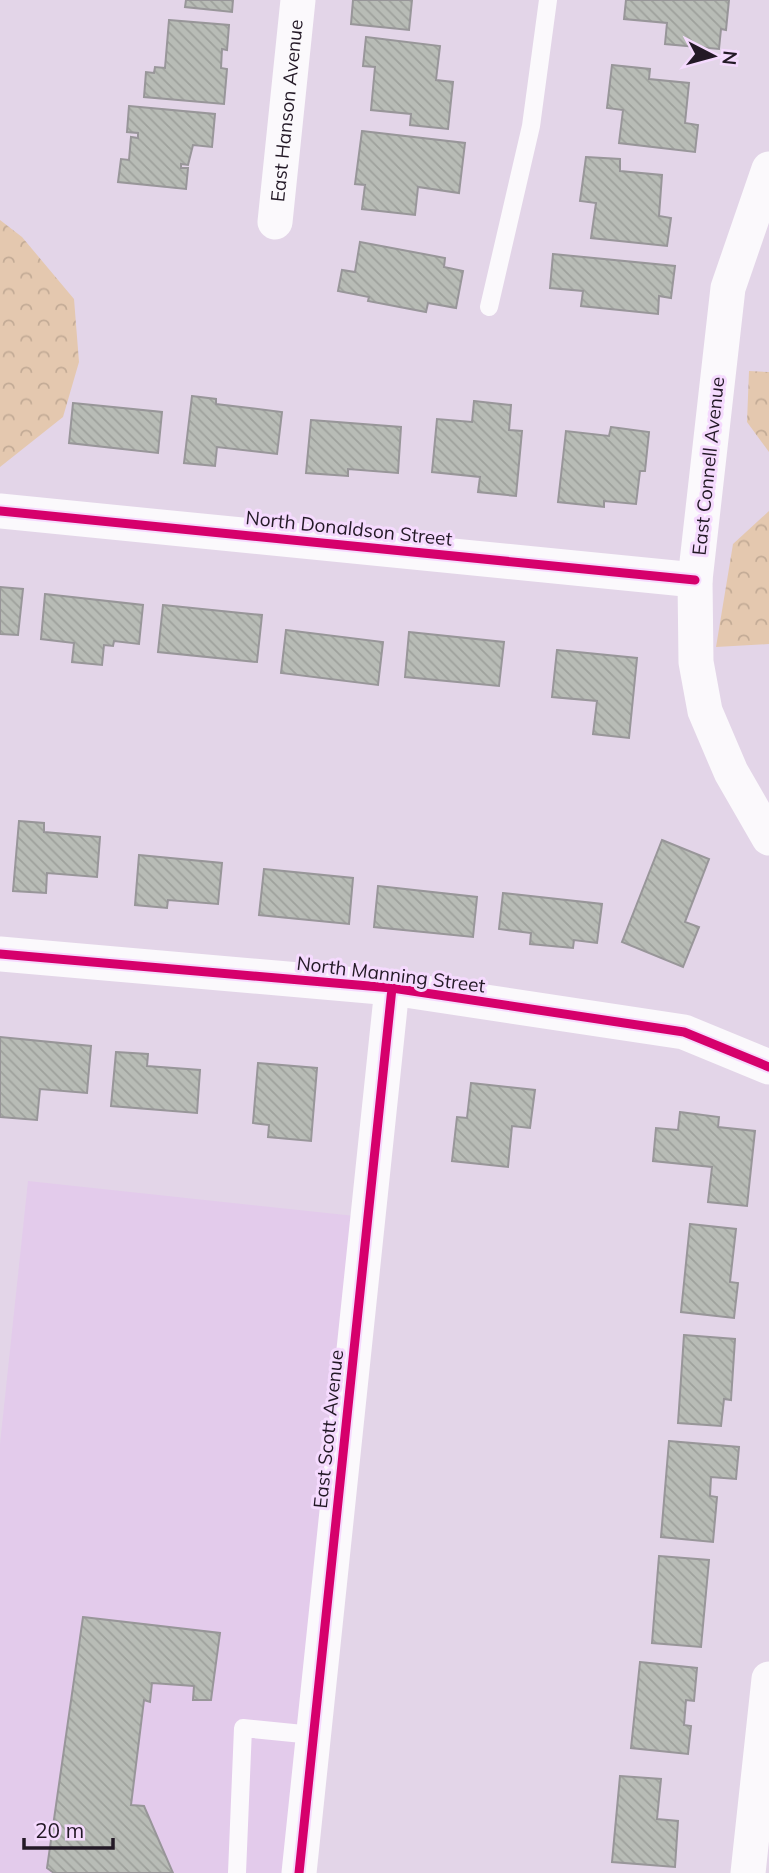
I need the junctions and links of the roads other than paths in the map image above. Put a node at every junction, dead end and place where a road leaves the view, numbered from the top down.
1 (298, 0) edge
2 (548, 0) edge
3 (769, 169) edge
4 (275, 222) dead end
5 (489, 307) dead end
6 (0, 511) edge
7 (695, 580) junction
8 (769, 838) edge
9 (0, 954) edge
10 (392, 988) junction
11 (769, 1067) edge
12 (769, 1679) edge
13 (313, 1735) junction
14 (237, 1873) edge
15 (299, 1873) edge
16 (748, 1873) edge

1 - 4 street, East Hanson Avenue
2 - 5 lane
3 - 7 street, East Connell Avenue
6 - 7 street, North Donaldson Street
7 - 8 street, East Connell Avenue
9 - 10 street, North Manning Street
10 - 11 street, North Manning Street
10 - 13 street, East Scott Avenue
12 - 16 street
13 - 14 lane
13 - 15 street, East Scott Avenue

